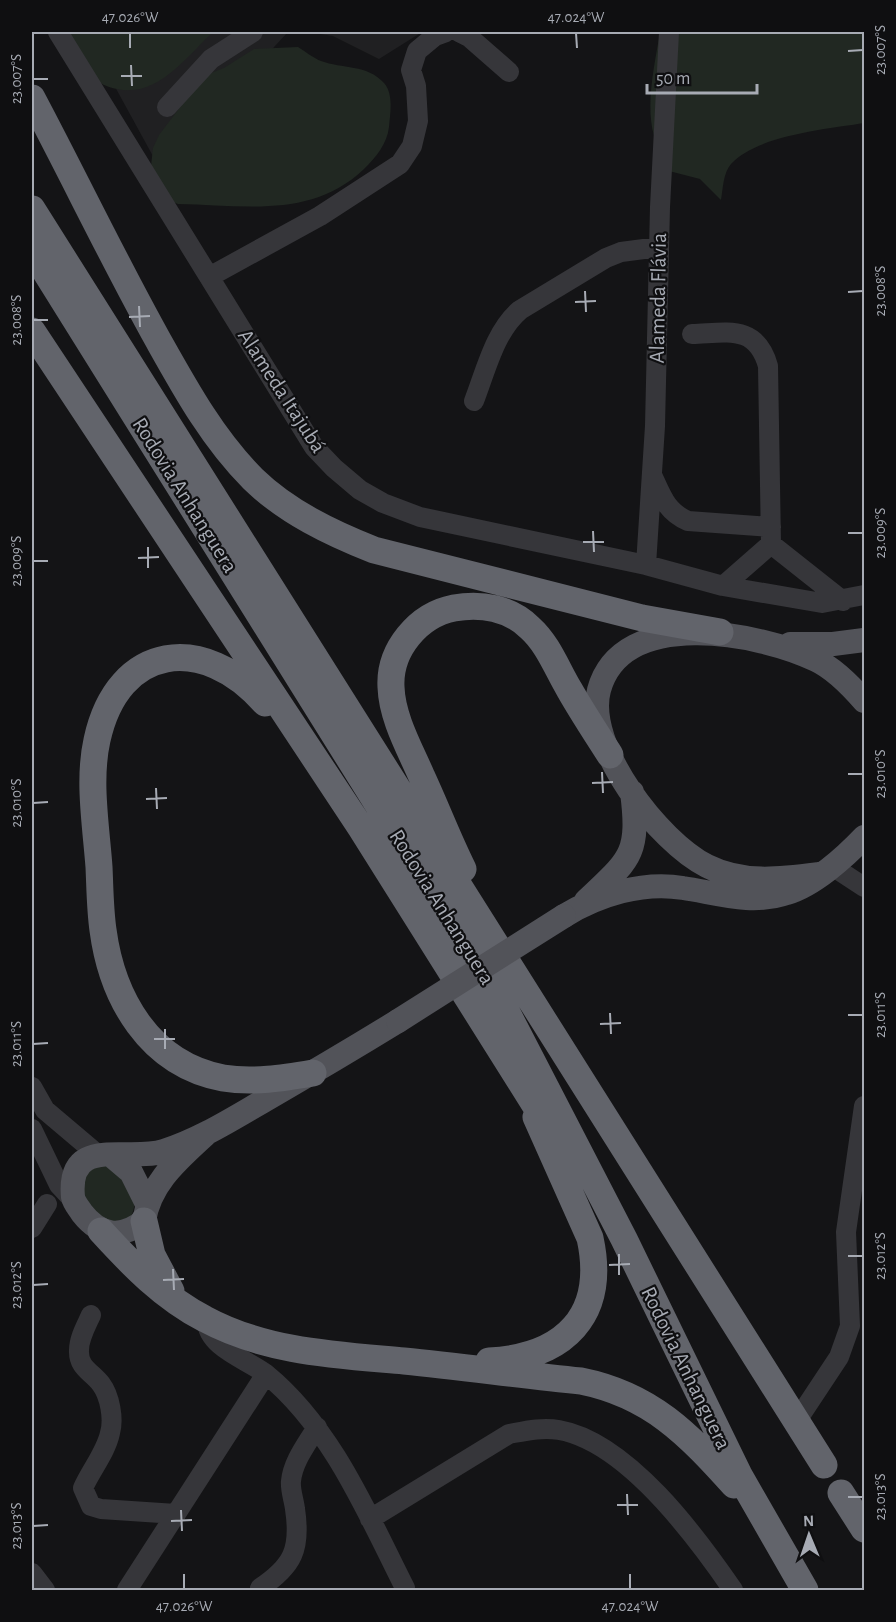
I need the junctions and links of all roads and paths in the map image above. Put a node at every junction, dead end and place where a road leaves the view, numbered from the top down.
1 (58, 32) edge
2 (253, 32) edge
3 (446, 32) edge
4 (459, 32) edge
5 (669, 32) edge
6 (509, 72) dead end
7 (32, 98) edge
8 (167, 107) dead end
9 (32, 209) edge
10 (659, 248) junction
11 (32, 250) edge
12 (210, 277) junction
13 (32, 331) edge
14 (692, 334) dead end
15 (474, 401) dead end
16 (652, 476) junction
17 (771, 536) junction
18 (645, 565) junction
19 (723, 586) junction
20 (864, 595) edge
21 (843, 601) junction
22 (720, 632) junction
23 (864, 640) edge
24 (776, 643) junction
25 (864, 701) edge
26 (610, 755) junction
27 (315, 761) junction
28 (632, 792) junction
29 (864, 837) edge
30 (825, 870) junction
31 (864, 886) edge
32 (572, 911) junction
33 (519, 986) junction
34 (510, 1065) junction
35 (313, 1073) junction
36 (32, 1086) edge
37 (864, 1106) edge
38 (32, 1129) edge
39 (205, 1135) junction
40 (104, 1154) junction
41 (74, 1200) junction
42 (47, 1204) dead end
43 (145, 1213) junction
44 (32, 1228) edge
45 (101, 1231) junction
46 (624, 1239) junction
47 (179, 1304) junction
48 (91, 1315) dead end
49 (207, 1320) junction
50 (406, 1361) junction
51 (266, 1374) junction
52 (796, 1422) junction
53 (318, 1427) junction
54 (824, 1465) dead end
55 (842, 1493) dead end
56 (759, 1512) junction
57 (176, 1514) junction
58 (370, 1519) junction
59 (864, 1529) edge
60 (32, 1573) edge
61 (260, 1588) dead end
62 (405, 1588) dead end
63 (45, 1590) edge
64 (128, 1590) edge
65 (733, 1590) edge
66 (805, 1590) edge

1 - 12 street, Alameda Itajubá
2 - 8 street
3 - 12 street
4 - 6 street
5 - 10 street, Alameda Flávia
7 - 22 highway
9 - 33 highway, Rodovia Anhanguera
10 - 15 street
10 - 16 street, Alameda Flávia
11 - 46 highway, Rodovia Anhanguera
12 - 18 street, Alameda Itajubá
13 - 27 highway
14 - 17 street
16 - 17 street
16 - 18 street, Alameda Flávia
17 - 19 street
17 - 21 street
18 - 19 street, Alameda Itajubá
19 - 21 street, Alameda Itajubá
20 - 21 street, Alameda Itajubá
22 - 24 main road
22 - 26 main road
23 - 24 main road
24 - 25 main road
26 - 28 main road
26 - 33 highway
27 - 34 highway
27 - 35 highway
28 - 30 main road
28 - 32 main road
29 - 30 main road
30 - 31 street
30 - 32 main road
32 - 35 main road, bridge
33 - 52 highway, Rodovia Anhanguera
34 - 46 highway
34 - 50 highway
35 - 39 main road
36 - 40 street
37 - 52 street
38 - 41 street
39 - 40 main road
39 - 43 main road
40 - 41 main road
40 - 43 main road
41 - 45 main road
42 - 44 street
43 - 45 main road
43 - 47 highway
45 - 47 highway
46 - 56 highway, Rodovia Anhanguera
47 - 49 highway
48 - 57 street
49 - 50 highway
49 - 51 street
50 - 56 highway
51 - 53 street
51 - 57 street
52 - 54 highway, Rodovia Anhanguera
53 - 58 street
53 - 61 street
55 - 59 highway
56 - 66 highway, Rodovia Anhanguera
57 - 64 street
58 - 62 street
58 - 65 street
60 - 63 street

